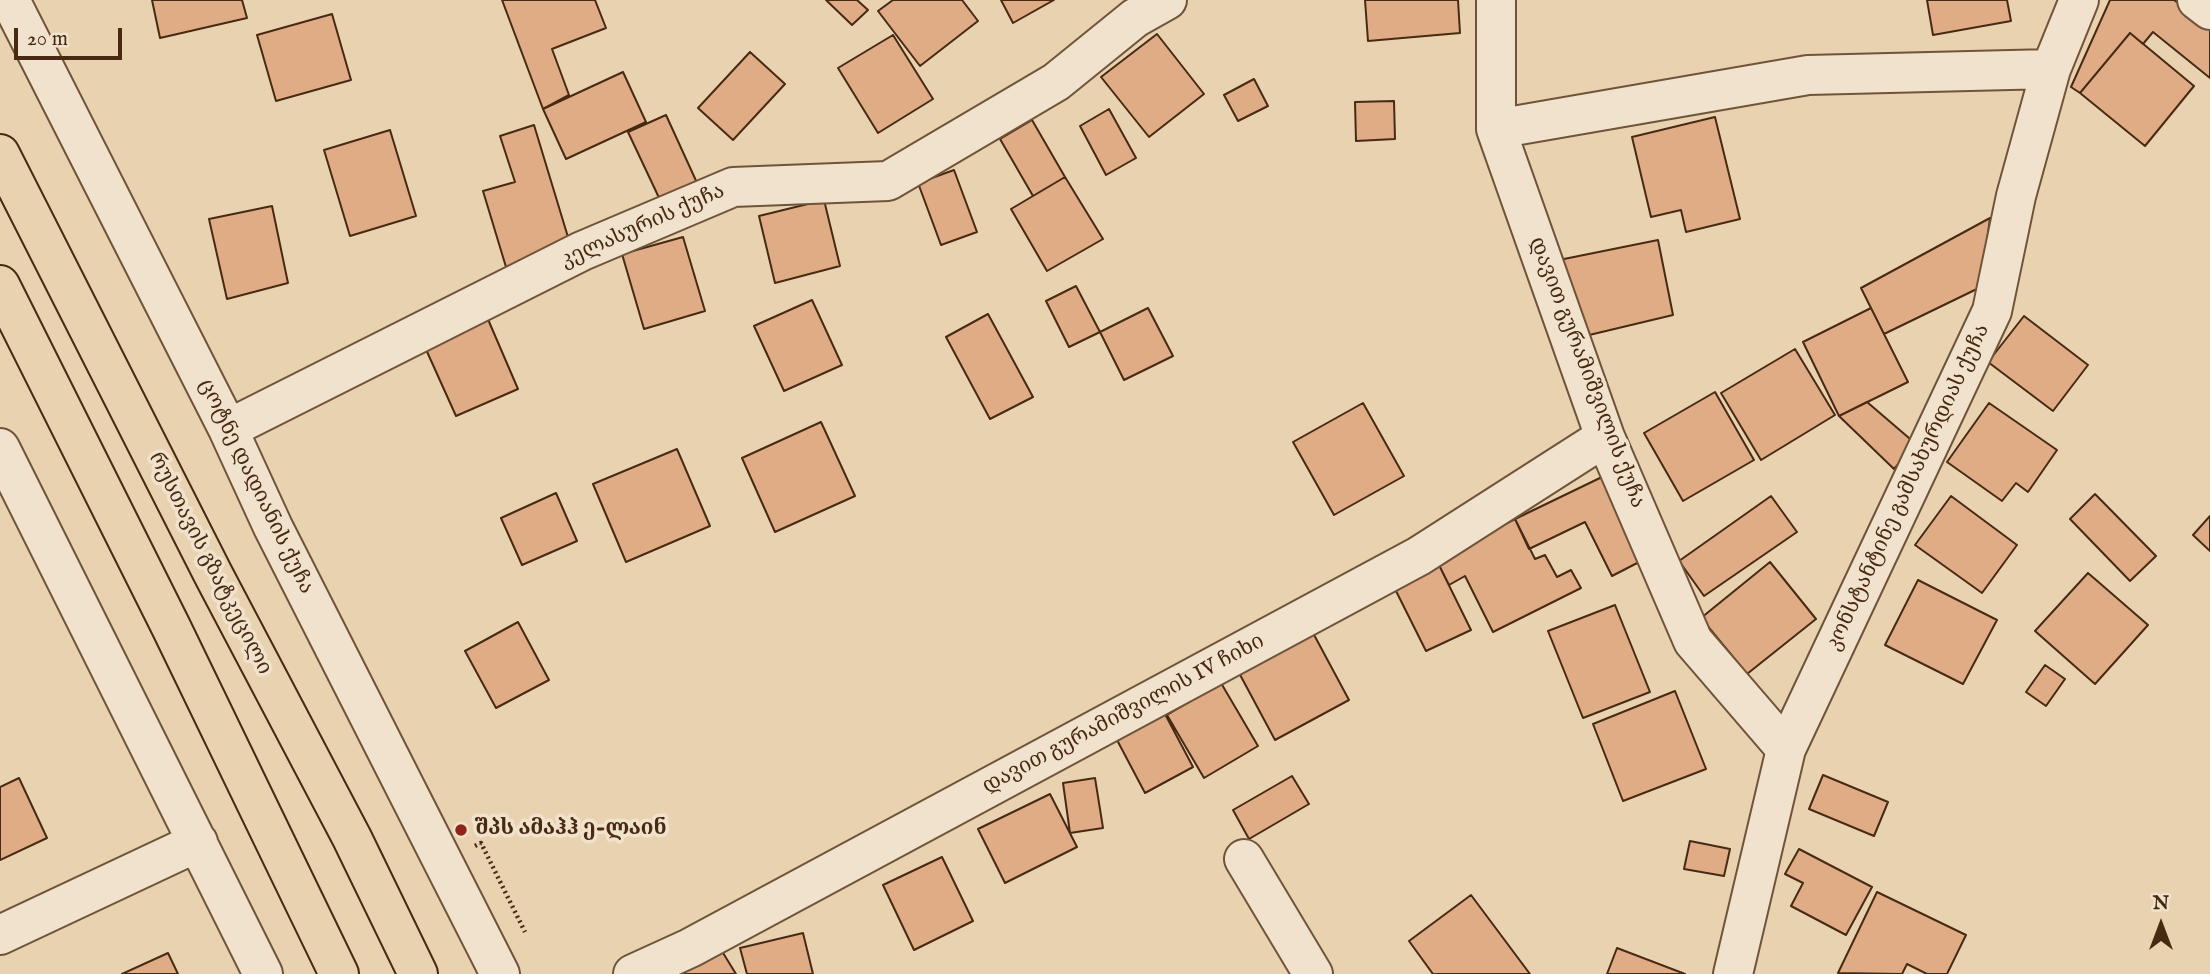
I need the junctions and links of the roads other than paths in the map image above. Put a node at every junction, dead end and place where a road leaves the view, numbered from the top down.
1 (10, 0) edge
2 (1496, 0) edge
3 (2079, 0) edge
4 (2197, 0) edge
5 (1141, 6) edge
6 (2210, 10) edge
7 (2051, 69) junction
8 (1496, 128) junction
9 (0, 154) edge
10 (0, 285) edge
11 (228, 429) junction
12 (1605, 436) junction
13 (0, 448) edge
14 (1786, 749) junction
15 (198, 842) junction
16 (1244, 859) dead end
17 (0, 935) edge
18 (263, 974) edge
19 (339, 974) edge
20 (418, 974) edge
21 (500, 974) edge
22 (633, 974) edge
23 (1312, 974) edge
24 (1733, 974) edge

1 - 11 street, ცოტნე დადიანის ქუჩა
2 - 8 street, დავით გურამიშვილის ქუჩა
3 - 7 street, კონსტანტინე გამსახურდიას ქუჩა
4 - 6 street
5 - 11 street, კელასურის ქუჩა
7 - 8 street
7 - 14 street, კონსტანტინე გამსახურდიას ქუჩა
8 - 12 street, დავით გურამიშვილის ქუჩა
9 - 20 highway, რუსთავის გზატკეცილი
10 - 19 highway
11 - 21 street, ცოტნე დადიანის ქუჩა
12 - 14 street, დავით გურამიშვილის ქუჩა
12 - 22 street, დავით გურამიშვილის IV ჩიხი
13 - 15 street
14 - 24 street, კონსტანტინე გამსახურდიას ქუჩა
15 - 17 street
15 - 18 street
16 - 23 street

